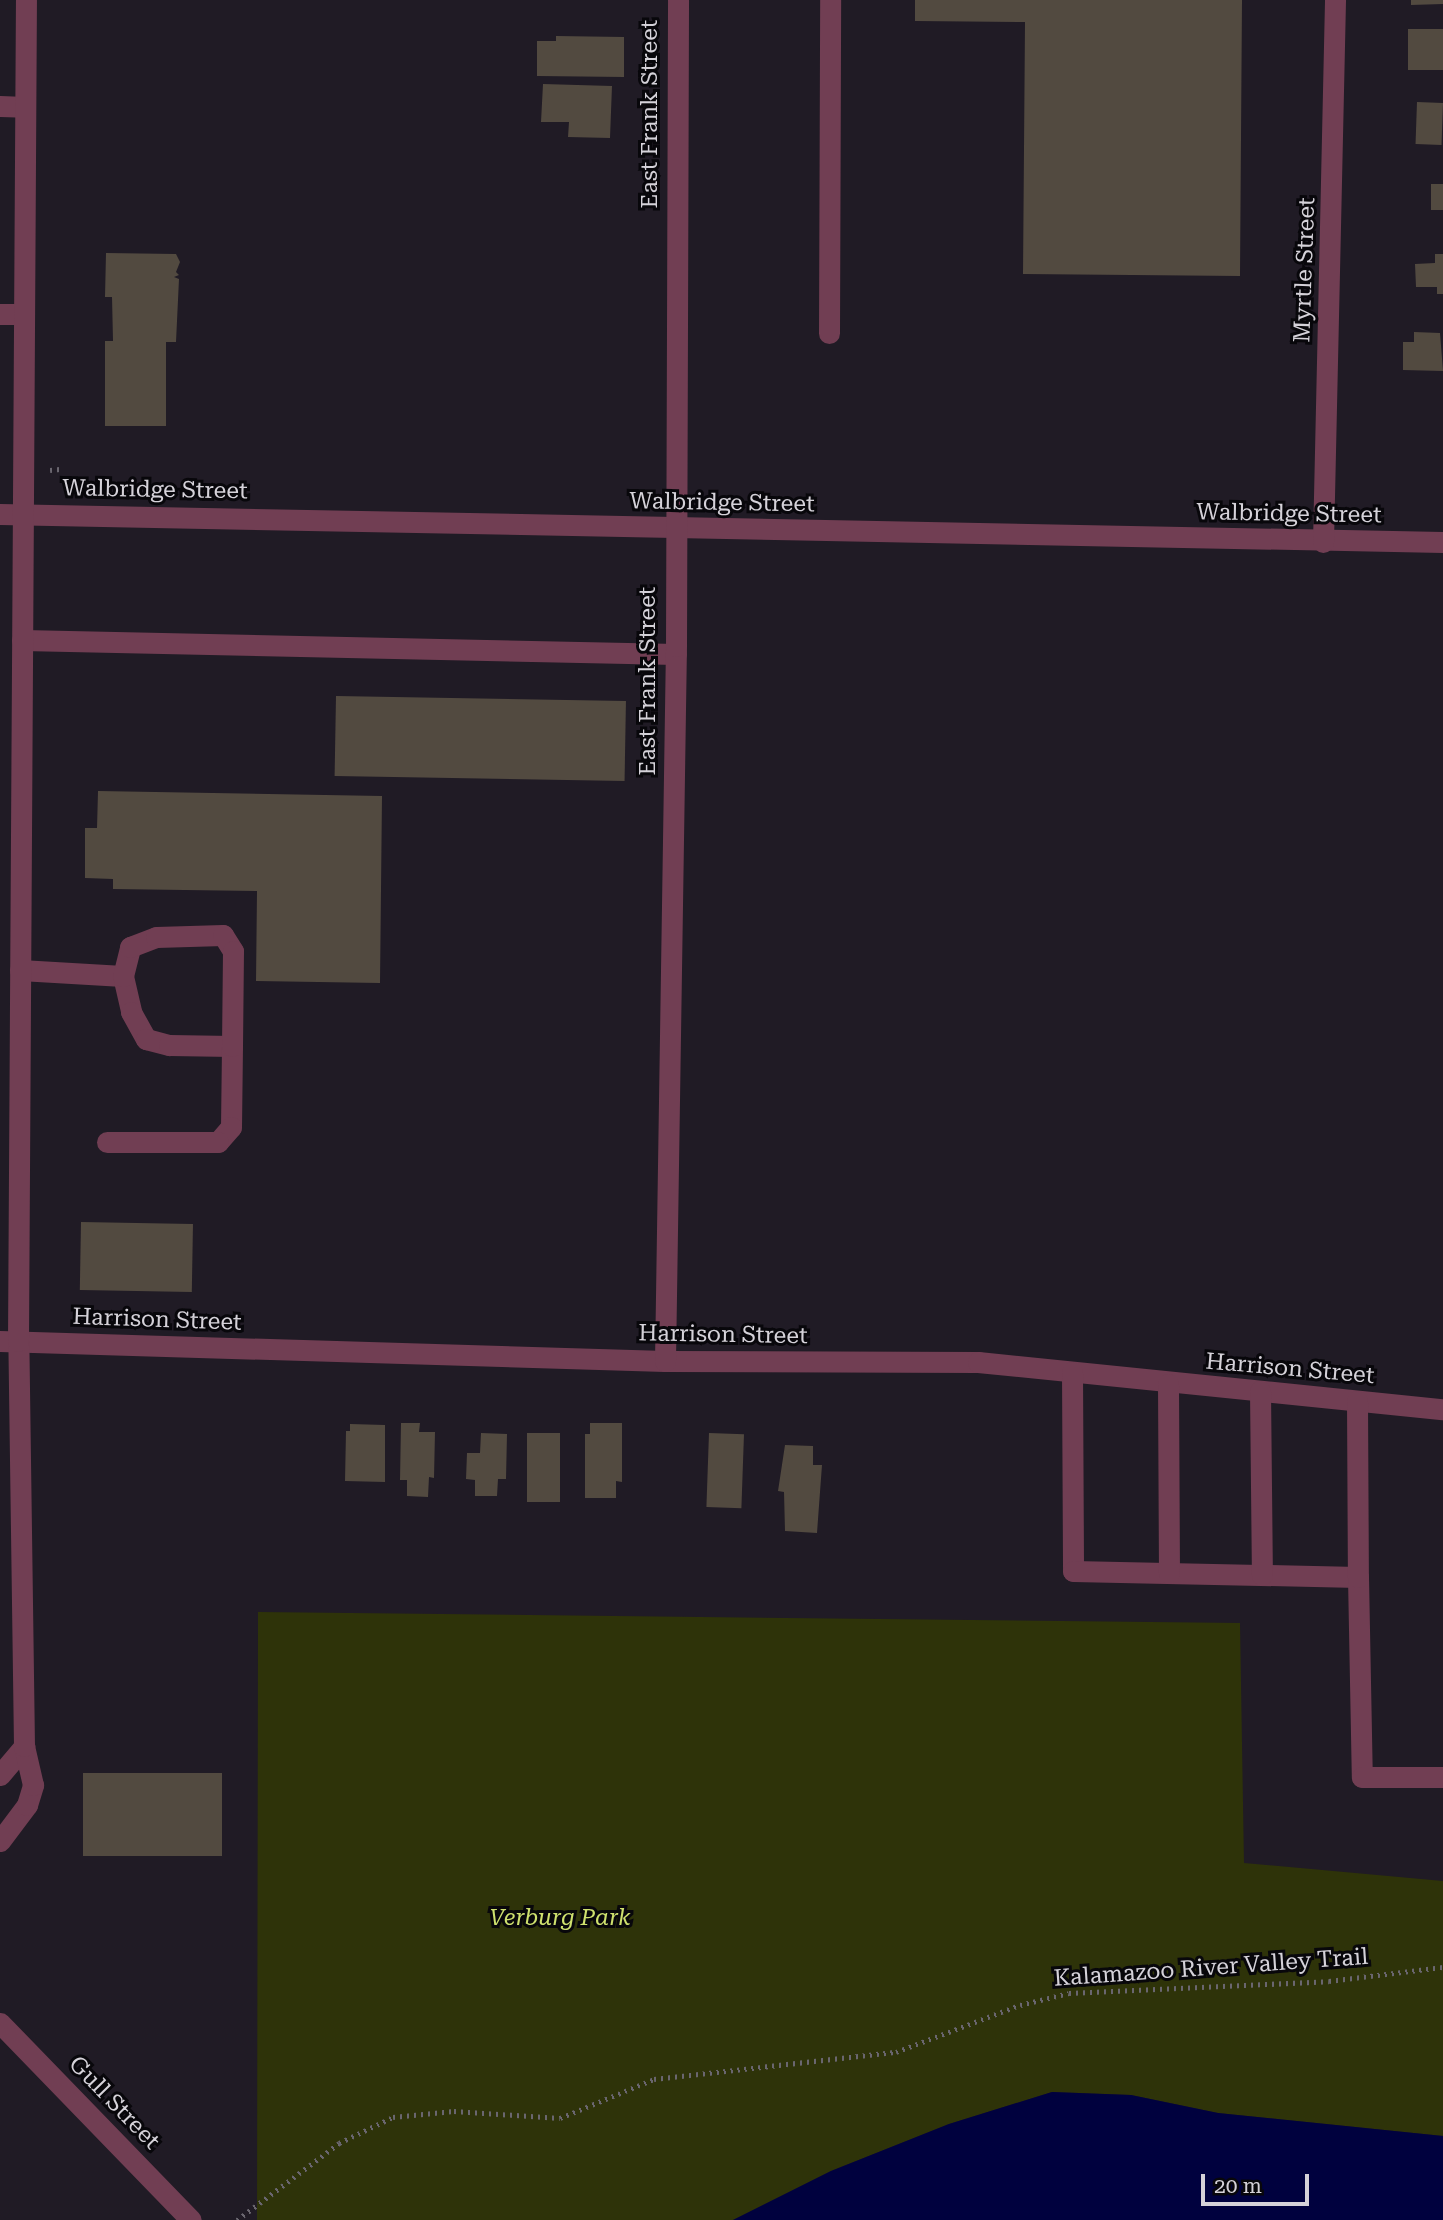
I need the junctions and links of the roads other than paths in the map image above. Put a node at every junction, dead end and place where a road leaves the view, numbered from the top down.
1 (26, 0) edge
2 (678, 0) edge
3 (830, 0) edge
4 (1335, 0) edge
5 (0, 106) edge
6 (25, 107) junction
7 (0, 314) edge
8 (24, 314) junction
9 (829, 333) dead end
10 (0, 513) edge
11 (23, 514) junction
12 (674, 528) junction
13 (1323, 542) junction
14 (1443, 542) edge
15 (22, 640) junction
16 (676, 654) junction
17 (10, 762) edge
18 (20, 970) junction
19 (124, 976) junction
20 (232, 1046) junction
21 (107, 1142) dead end
22 (9, 1341) edge
23 (665, 1361) junction
24 (1072, 1372) junction
25 (1168, 1384) junction
26 (1260, 1391) junction
27 (1357, 1401) junction
28 (1443, 1409) edge
29 (1169, 1573) junction
30 (1262, 1575) junction
31 (1358, 1577) junction
32 (24, 1746) junction
33 (0, 1775) edge
34 (1443, 1776) edge
35 (0, 1841) edge
36 (0, 2023) edge
37 (181, 2217) edge

1 - 6 street
2 - 12 street, East Frank Street
3 - 9 street
4 - 13 street, Myrtle Street
5 - 6 street
6 - 8 street
7 - 8 street
8 - 11 street
10 - 11 street, Walbridge Street
11 - 12 street, Walbridge Street
11 - 15 street
12 - 13 street, Walbridge Street
12 - 16 street, East Frank Street
13 - 14 street, Walbridge Street
15 - 16 street
15 - 17 street
16 - 23 street, East Frank Street
17 - 18 street
18 - 19 street
18 - 22 street
19 - 20 street
19 - 20 street
20 - 21 street
22 - 23 street, Harrison Street
22 - 32 street
23 - 24 street, Harrison Street
24 - 25 street, Harrison Street
24 - 29 street
25 - 26 street, Harrison Street
25 - 29 street
26 - 27 street, Harrison Street
26 - 30 street
27 - 28 street, Harrison Street
27 - 31 street
29 - 30 street
30 - 31 street
31 - 34 street
32 - 33 street
32 - 35 street
36 - 37 street, Gull Street

